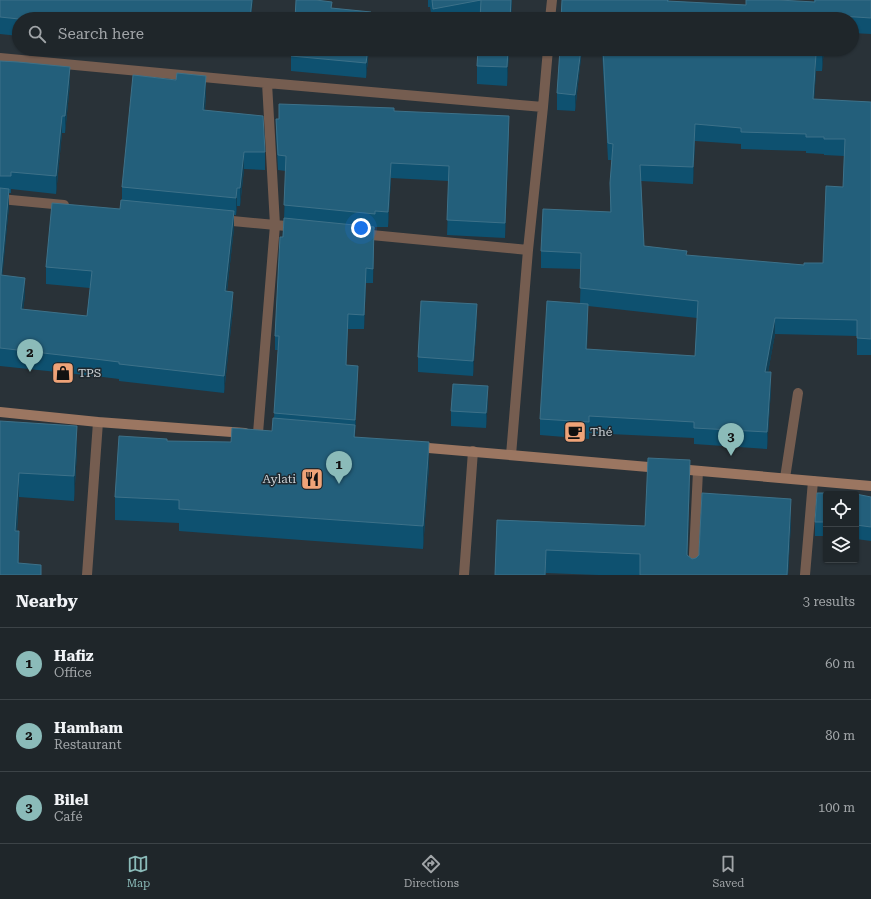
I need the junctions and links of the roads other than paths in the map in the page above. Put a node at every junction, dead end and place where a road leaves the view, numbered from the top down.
1 (552, 0) edge
2 (551, 12) edge
3 (547, 56) edge
4 (0, 58) edge
5 (267, 83) junction
6 (543, 107) junction
7 (0, 199) edge
8 (71, 206) edge
9 (212, 219) edge
10 (275, 225) junction
11 (307, 228) edge
12 (354, 233) edge
13 (528, 250) junction
14 (798, 393) dead end
15 (0, 412) edge
16 (98, 422) junction
17 (262, 434) joint
18 (410, 446) edge
19 (473, 451) junction
20 (511, 455) junction
21 (698, 471) junction
22 (785, 478) junction
23 (813, 481) junction
24 (871, 486) edge
25 (87, 575) edge
26 (464, 575) edge
27 (693, 575) edge
28 (805, 575) edge

1 - 2 street
3 - 6 street
4 - 5 street
5 - 6 street
5 - 10 street
6 - 13 street
7 - 8 street
9 - 10 street
10 - 11 street
10 - 17 street
12 - 13 street
13 - 20 street
14 - 22 street
15 - 16 main road
16 - 17 main road
16 - 25 street
18 - 19 main road
19 - 20 main road
19 - 26 street
20 - 21 main road
21 - 22 main road
21 - 27 street
22 - 23 main road
23 - 24 main road
23 - 28 street

